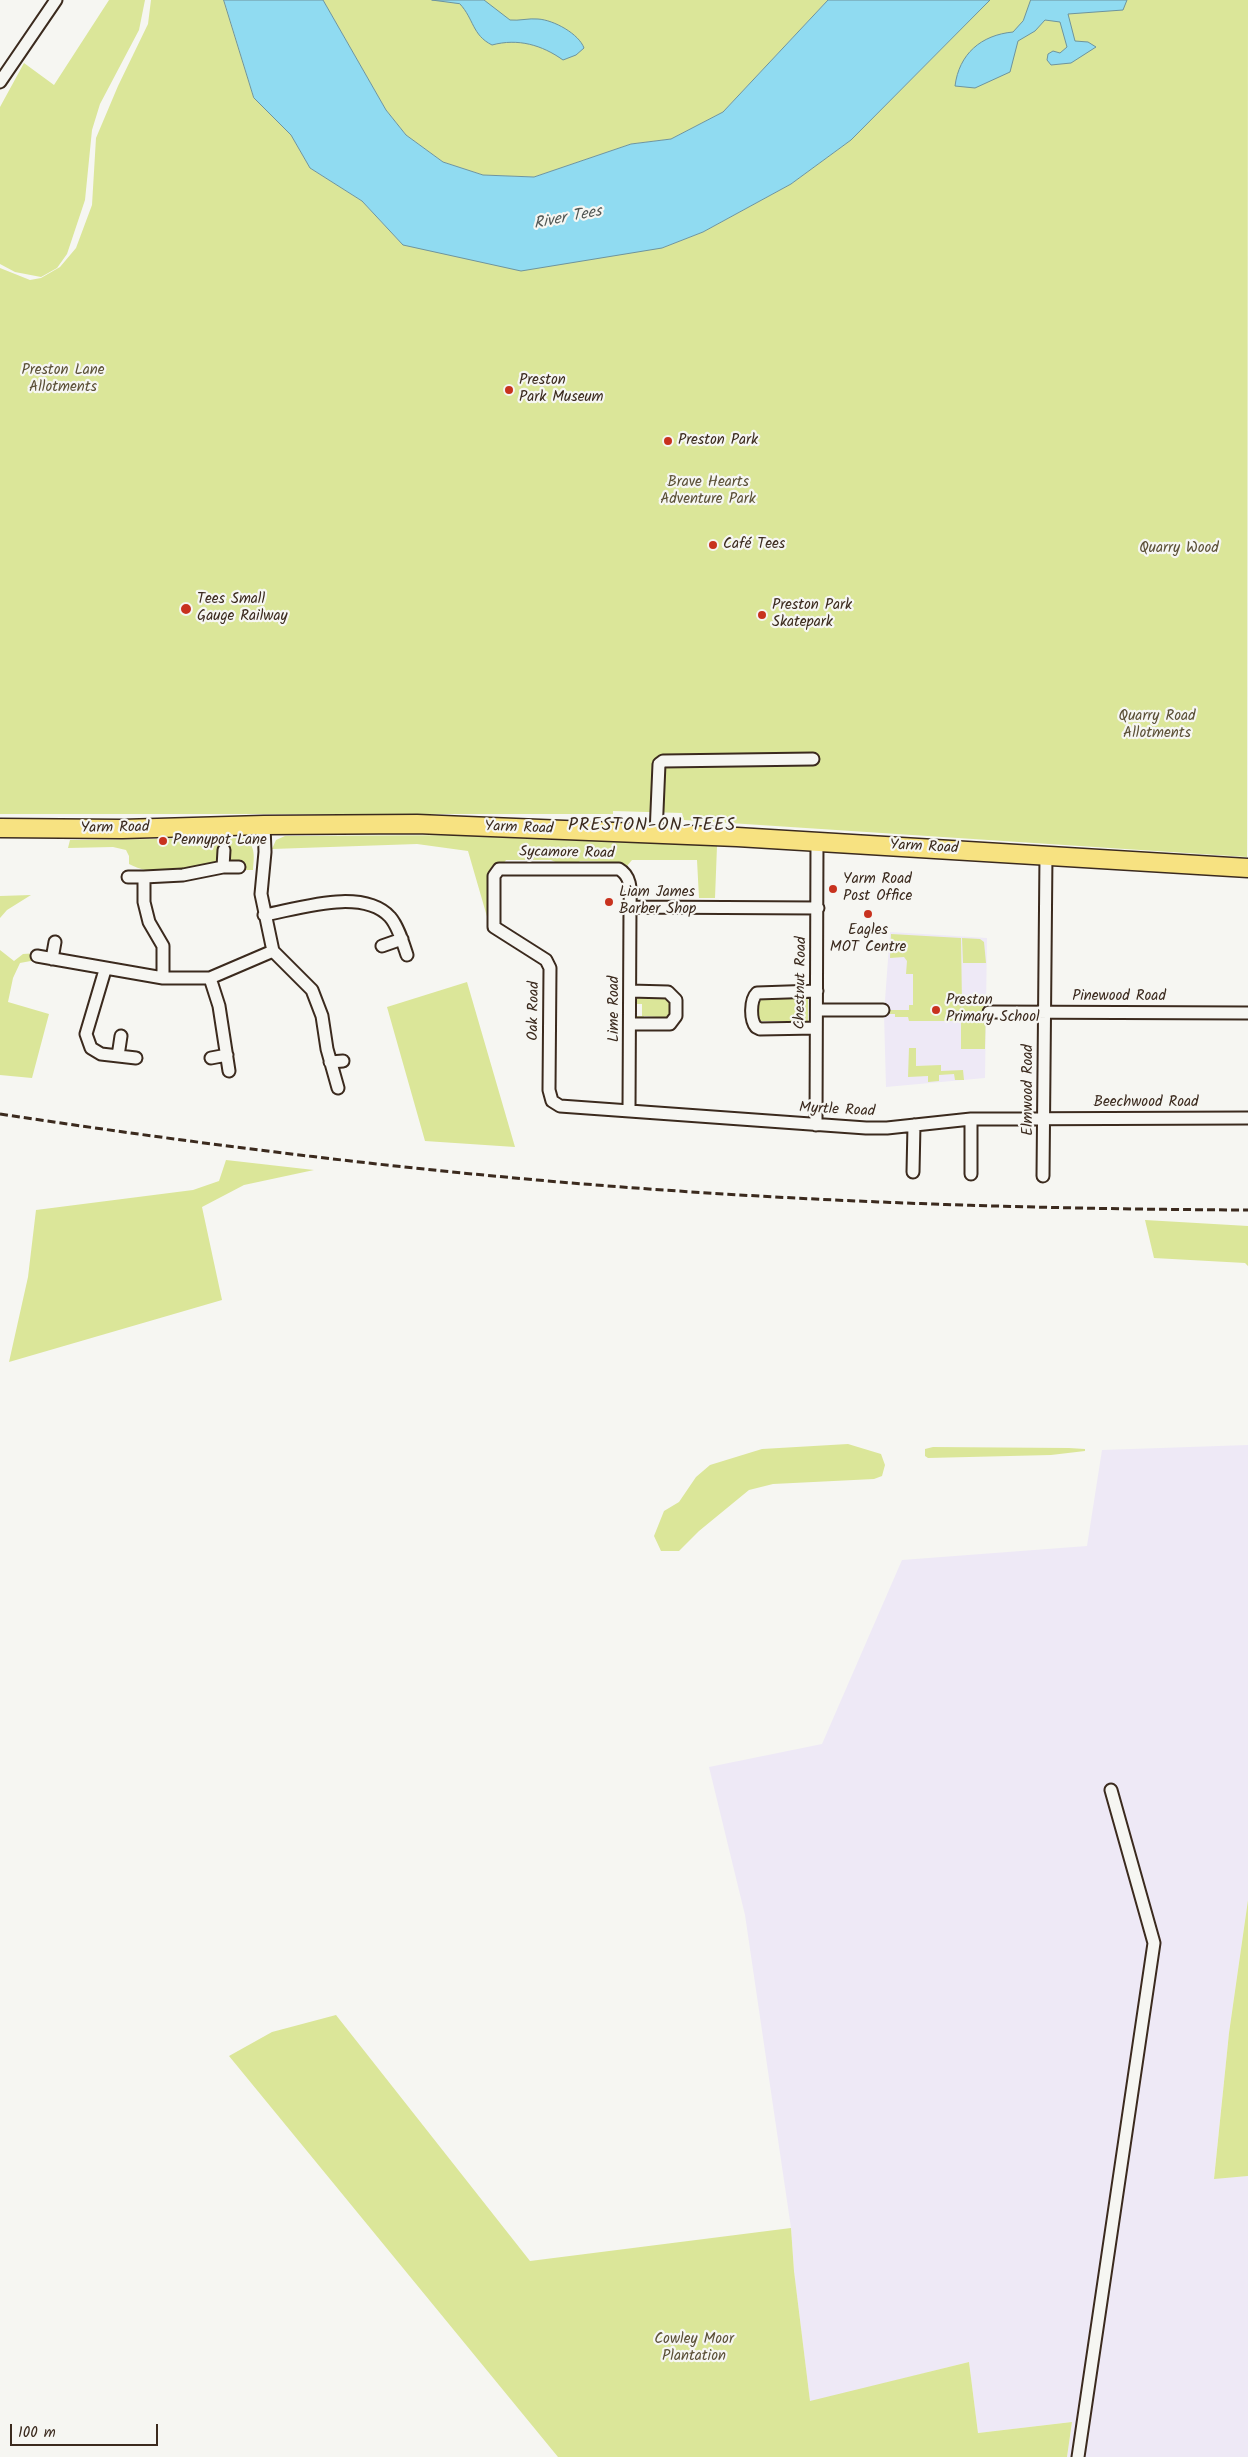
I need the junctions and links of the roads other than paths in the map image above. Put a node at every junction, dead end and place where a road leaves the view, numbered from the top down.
1 (56, 0) edge
2 (0, 82) edge
3 (813, 759) dead end
4 (264, 825) junction
5 (0, 828) edge
6 (656, 834) junction
7 (817, 842) junction
8 (224, 850) dead end
9 (1046, 856) junction
10 (223, 867) junction
11 (239, 867) dead end
12 (1248, 868) edge
13 (496, 872) joint
14 (128, 877) dead end
15 (144, 877) junction
16 (630, 906) junction
17 (818, 908) junction
18 (264, 915) junction
19 (402, 939) junction
20 (56, 942) dead end
21 (382, 946) dead end
22 (273, 951) junction
23 (407, 955) dead end
24 (37, 956) dead end
25 (52, 959) junction
26 (105, 970) junction
27 (163, 978) junction
28 (210, 978) junction
29 (630, 991) junction
30 (817, 991) junction
31 (816, 1010) junction
32 (882, 1010) dead end
33 (1044, 1011) junction
34 (989, 1012) dead end
35 (1248, 1013) edge
36 (630, 1024) junction
37 (816, 1028) junction
38 (121, 1036) dead end
39 (227, 1055) junction
40 (118, 1056) junction
41 (136, 1058) dead end
42 (211, 1058) dead end
43 (343, 1061) dead end
44 (330, 1062) junction
45 (229, 1071) dead end
46 (338, 1088) dead end
47 (630, 1111) junction
48 (1043, 1118) junction
49 (1248, 1118) edge
50 (972, 1119) junction
51 (816, 1125) junction
52 (914, 1125) junction
53 (913, 1172) dead end
54 (971, 1174) dead end
55 (1043, 1176) dead end
56 (1110, 1790) dead end
57 (1078, 2457) edge

1 - 2 street
3 - 6 street
4 - 5 main road, Yarm Road
4 - 6 main road, Yarm Road
4 - 18 street
6 - 7 main road, Yarm Road
7 - 9 main road, Yarm Road
7 - 17 street, Chestnut Road
8 - 10 street
9 - 12 main road, Yarm Road
9 - 33 street, Elmwood Road
10 - 11 street
10 - 15 street
13 - 16 street, Sycamore Road
13 - 47 street, Oak Road
14 - 15 street
15 - 27 street
16 - 17 street
16 - 29 street, Lime Road
17 - 30 street, Chestnut Road
18 - 19 street
18 - 22 street
19 - 21 street
19 - 23 street
20 - 25 street
22 - 28 street
22 - 44 street
24 - 25 street
25 - 26 street
26 - 27 street
26 - 40 street
27 - 28 street
28 - 39 street
29 - 36 street, Lime Road
29 - 36 street
30 - 31 street, Chestnut Road
30 - 37 street
31 - 32 street
31 - 37 street, Chestnut Road
33 - 34 street, Pinewood Road
33 - 35 street, Pinewood Road
33 - 48 street, Elmwood Road
36 - 47 street, Lime Road
37 - 51 street, Chestnut Road
38 - 40 street
39 - 42 street
39 - 45 street
40 - 41 street
43 - 44 street
44 - 46 street
47 - 51 street, Myrtle Road
48 - 49 street, Beechwood Road
48 - 50 street, Myrtle Road
48 - 55 street, Elmwood Road
50 - 52 street, Myrtle Road
50 - 54 street
51 - 52 street, Myrtle Road
52 - 53 street
56 - 57 street

